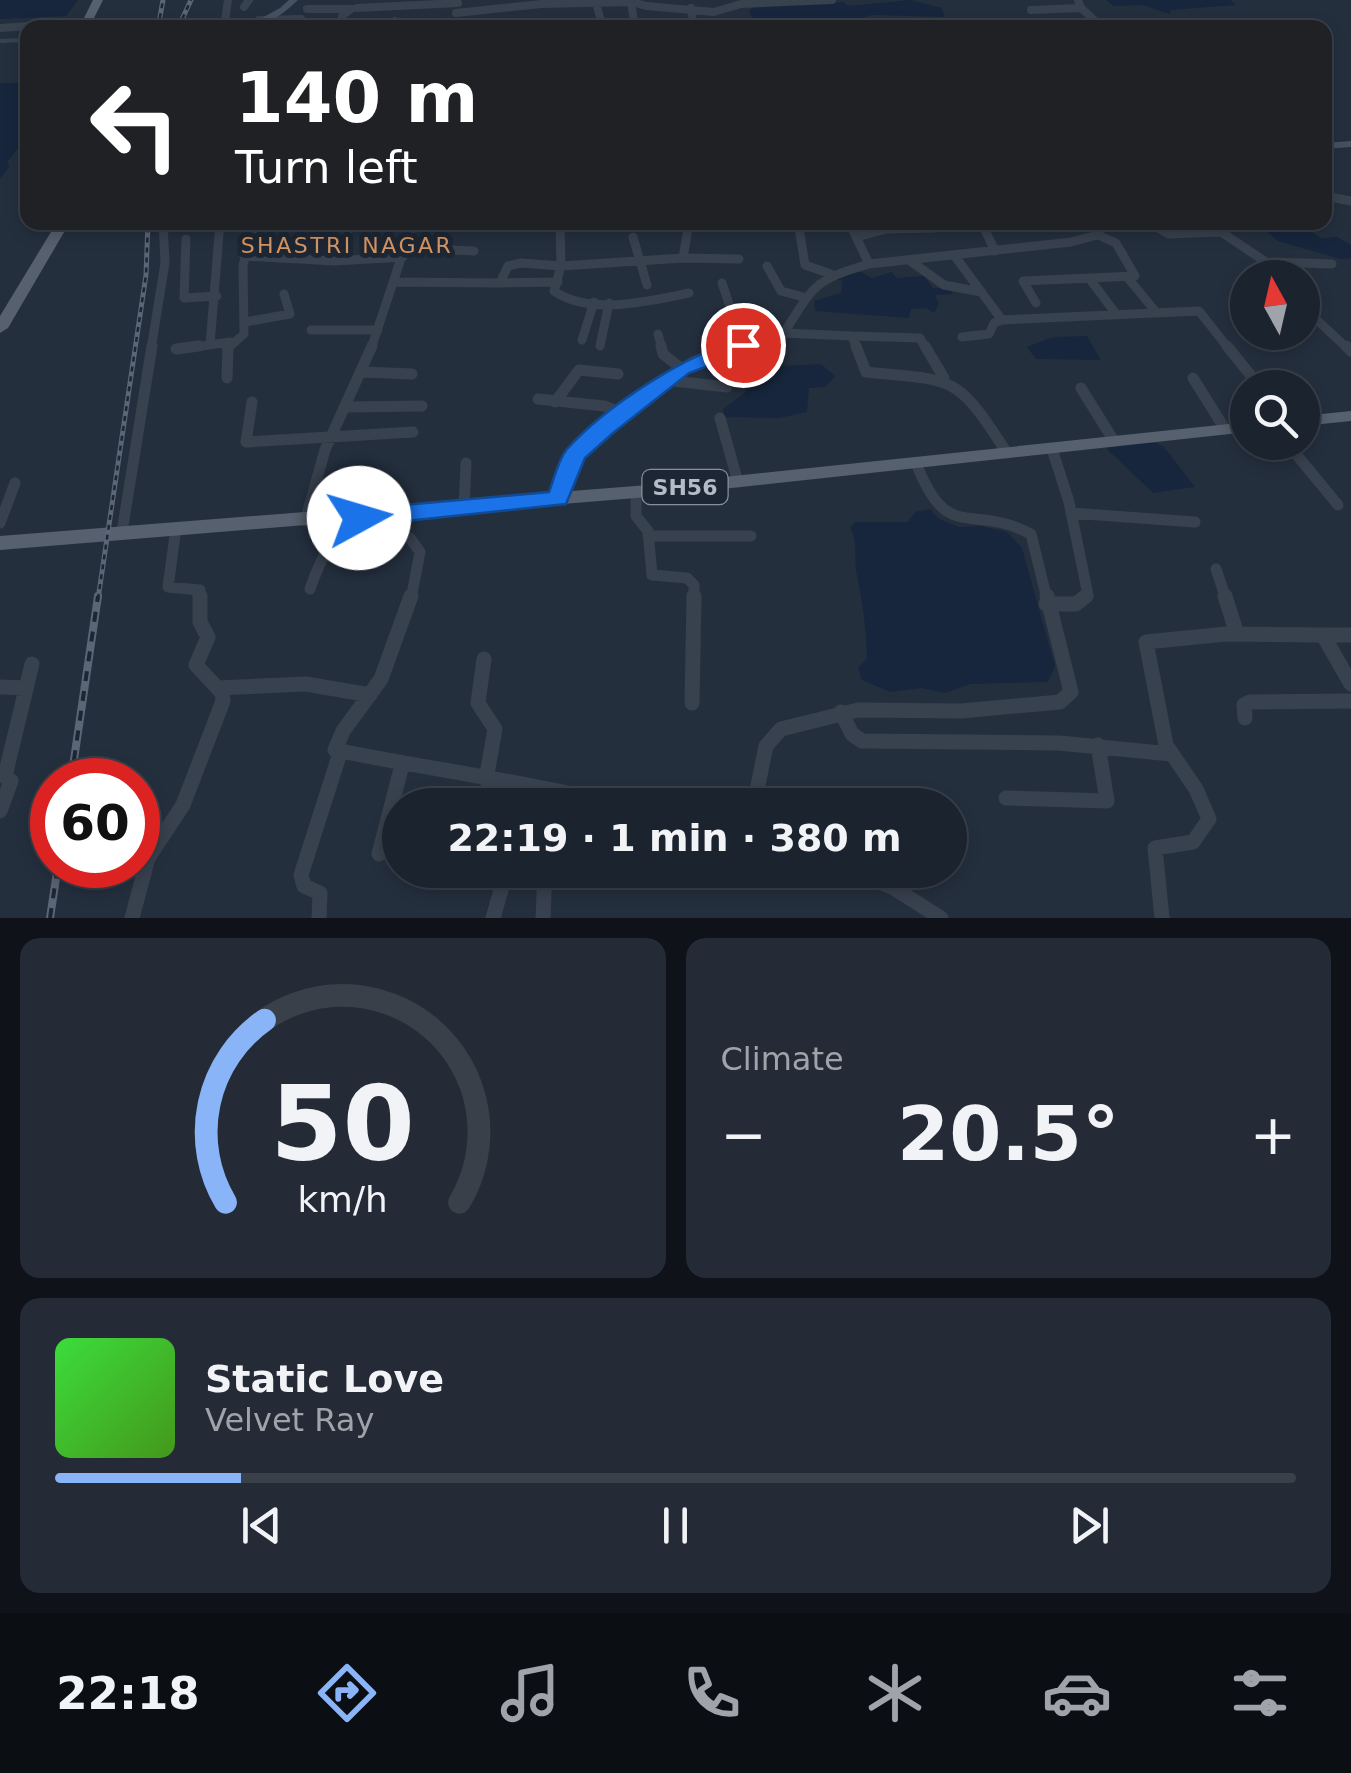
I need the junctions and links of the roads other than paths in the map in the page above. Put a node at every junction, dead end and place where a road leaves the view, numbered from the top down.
1 (294, 0) edge
2 (367, 0) edge
3 (832, 0) edge
4 (458, 2) edge
5 (634, 2) edge
6 (520, 3) edge
7 (596, 3) junction
8 (380, 4) edge
9 (396, 4) edge
10 (671, 4) edge
11 (1079, 4) edge
12 (354, 8) junction
13 (691, 8) junction
14 (306, 9) dead end
15 (1031, 10) dead end
16 (456, 12) junction
17 (300, 19) dead end
18 (258, 20) joint
19 (341, 20) edge
20 (455, 20) edge
21 (601, 20) edge
22 (693, 20) edge
23 (59, 230) edge
24 (163, 230) edge
25 (219, 230) edge
26 (252, 230) edge
27 (349, 230) edge
28 (411, 230) edge
29 (560, 230) edge
30 (688, 230) edge
31 (799, 230) edge
32 (852, 230) edge
33 (883, 230) edge
34 (985, 230) edge
35 (1100, 230) edge
36 (1162, 230) edge
37 (1217, 230) edge
38 (1217, 230) edge
39 (1098, 235) junction
40 (633, 237) dead end
41 (856, 237) junction
42 (186, 238) dead end
43 (474, 251) dead end
44 (995, 251) junction
45 (404, 253) junction
46 (244, 256) junction
47 (954, 256) junction
48 (683, 258) junction
49 (642, 260) junction
50 (739, 260) dead end
51 (909, 260) junction
52 (1269, 260) edge
53 (335, 261) junction
54 (870, 264) junction
55 (1320, 264) edge
56 (1332, 264) dead end
57 (561, 266) junction
58 (767, 266) dead end
59 (831, 274) junction
60 (1127, 277) junction
61 (1089, 278) junction
62 (394, 282) junction
63 (558, 282) junction
64 (500, 283) junction
65 (722, 283) dead end
66 (648, 285) dead end
67 (982, 292) junction
68 (689, 293) dead end
69 (284, 294) dead end
70 (218, 296) junction
71 (807, 298) junction
72 (594, 302) junction
73 (608, 302) junction
74 (1036, 304) dead end
75 (1156, 312) junction
76 (1116, 314) junction
77 (1002, 320) junction
78 (244, 322) junction
79 (1320, 323) edge
80 (0, 328) edge
81 (310, 330) dead end
82 (378, 330) junction
83 (784, 333) junction
84 (658, 334) dead end
85 (852, 336) junction
86 (1351, 336) edge
87 (962, 337) dead end
88 (1337, 338) junction
89 (582, 340) dead end
90 (230, 342) junction
91 (210, 345) junction
92 (743, 345) junction
93 (600, 346) dead end
94 (176, 348) dead end
95 (1351, 351) edge
96 (682, 369) junction
97 (1247, 370) edge
98 (363, 372) junction
99 (412, 374) dead end
100 (618, 374) dead end
101 (228, 378) dead end
102 (1193, 378) dead end
103 (665, 380) junction
104 (944, 380) junction
105 (727, 387) dead end
106 (1081, 388) dead end
107 (538, 399) dead end
108 (252, 402) dead end
109 (556, 402) junction
110 (422, 406) dead end
111 (346, 407) junction
112 (623, 413) junction
113 (1351, 416) edge
114 (720, 418) dead end
115 (1320, 419) edge
116 (1230, 428) edge
117 (1225, 429) junction
118 (413, 432) dead end
119 (330, 436) junction
120 (1114, 442) junction
121 (1052, 449) junction
122 (1007, 453) junction
123 (1301, 460) edge
124 (466, 463) dead end
125 (916, 463) junction
126 (15, 482) dead end
127 (738, 482) junction
128 (636, 492) junction
129 (558, 499) junction
130 (1338, 505) dead end
131 (464, 507) junction
132 (1072, 514) junction
133 (359, 518) junction
134 (337, 519) junction
135 (305, 521) junction
136 (1195, 522) dead end
137 (0, 523) edge
138 (176, 528) junction
139 (122, 532) junction
140 (648, 536) junction
141 (752, 536) dead end
142 (0, 544) edge
143 (1216, 569) dead end
144 (310, 589) dead end
145 (1046, 604) junction
146 (1237, 634) junction
147 (1322, 635) junction
148 (1351, 635) edge
149 (484, 658) dead end
150 (32, 664) dead end
151 (1351, 684) edge
152 (0, 687) edge
153 (26, 688) junction
154 (218, 688) junction
155 (370, 695) junction
156 (1351, 701) edge
157 (692, 703) dead end
158 (841, 712) junction
159 (1246, 718) dead end
160 (1098, 745) junction
161 (340, 754) junction
162 (1171, 754) junction
163 (402, 765) junction
164 (3, 776) edge
165 (492, 781) junction
166 (492, 788) edge
167 (520, 788) edge
168 (756, 788) edge
169 (1006, 798) dead end
170 (0, 811) edge
171 (380, 854) dead end
172 (502, 888) edge
173 (544, 888) edge
174 (894, 888) edge
175 (132, 918) edge
176 (318, 918) edge
177 (492, 918) edge
178 (542, 918) edge
179 (942, 918) edge
180 (1162, 918) edge

1 - 18 main road
2 - 12 street
3 - 13 street
4 - 9 street
4 - 16 street
5 - 7 street
5 - 10 street
6 - 7 street
6 - 16 street
7 - 21 street
8 - 9 street
8 - 12 street
10 - 13 street
11 - 15 street
12 - 14 street
12 - 19 street
13 - 22 street
16 - 20 street
17 - 18 street
23 - 80 main road
24 - 139 street
25 - 70 street
26 - 46 street
27 - 53 street
28 - 45 street
29 - 57 street
30 - 48 street
31 - 59 street
32 - 41 street
33 - 41 street
34 - 44 street
35 - 39 street
36 - 38 street
37 - 52 street
39 - 44 street
39 - 60 street
40 - 49 street
41 - 54 street
42 - 70 street
43 - 45 street
44 - 47 street
45 - 53 street
45 - 62 street
46 - 53 street
46 - 78 street
47 - 51 street
47 - 67 street
48 - 49 street
48 - 50 street
49 - 57 street
49 - 66 street
51 - 54 street
51 - 67 street
54 - 59 street
55 - 56 street
57 - 63 street
57 - 64 street
58 - 71 street
59 - 71 street
60 - 61 street
60 - 75 street
61 - 74 street
61 - 76 street
62 - 64 street
62 - 82 street
63 - 64 street
63 - 72 street
65 - 92 street
67 - 77 street
68 - 73 street
69 - 78 street
70 - 91 street
71 - 83 street
72 - 73 street
72 - 89 street
73 - 93 street
75 - 76 street
75 - 97 street
76 - 77 street
77 - 87 street
78 - 90 street
79 - 88 street
81 - 82 street
82 - 98 street
83 - 85 street
83 - 92 street
84 - 96 street
85 - 104 street
85 - 104 street
86 - 88 street
88 - 95 street
90 - 91 street
90 - 101 street
91 - 94 street
92 - 96 street
96 - 103 street
98 - 99 street
98 - 111 street
100 - 109 street
102 - 117 street
103 - 105 street
103 - 112 street
104 - 122 street
106 - 120 street
107 - 109 street
108 - 119 street
109 - 112 street
110 - 111 street
111 - 119 street
112 - 129 street
113 - 115 main road
114 - 127 street
116 - 117 main road, SH56
117 - 120 main road, SH56
118 - 119 street
119 - 135 street
120 - 121 main road, SH56
121 - 122 main road, SH56
121 - 132 street
122 - 125 main road, SH56
123 - 130 street
124 - 131 street
125 - 127 main road, SH56
125 - 145 street
126 - 137 street
127 - 128 main road, SH56
128 - 129 main road, SH56
128 - 140 street
129 - 131 main road, SH56
131 - 133 main road, SH56
132 - 136 street
132 - 145 street
133 - 134 main road, SH56
133 - 155 street
134 - 135 main road, SH56
134 - 144 street
135 - 138 main road, SH56
138 - 139 main road, SH56
138 - 154 street
139 - 142 main road, SH56
140 - 141 street
140 - 157 street
143 - 146 street
145 - 158 street
146 - 147 street
146 - 162 street
147 - 148 street
147 - 151 street
149 - 165 street
150 - 153 street
152 - 153 street
153 - 164 street
154 - 155 street
154 - 175 street
155 - 161 street
156 - 159 street
158 - 160 street
158 - 168 street
160 - 162 street
160 - 169 street
161 - 163 street
161 - 176 street
162 - 180 street
163 - 165 street
163 - 171 street
164 - 170 street
165 - 166 street
165 - 167 street
172 - 177 street
173 - 178 street
174 - 179 street

